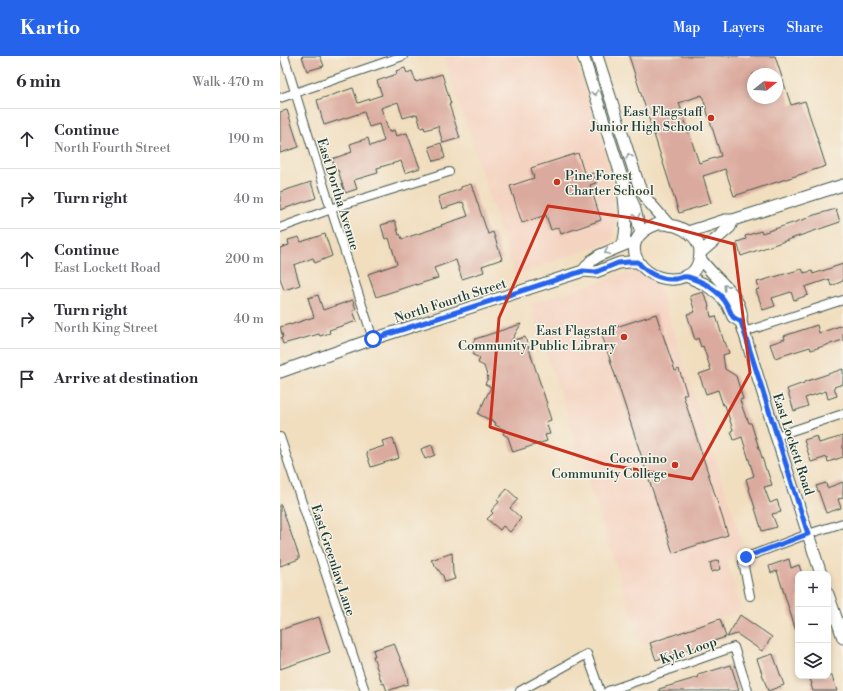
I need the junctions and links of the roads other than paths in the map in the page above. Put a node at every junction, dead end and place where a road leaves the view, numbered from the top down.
1 (284, 56) edge
2 (403, 56) edge
3 (583, 56) edge
4 (597, 56) edge
5 (295, 93) junction
6 (280, 98) edge
7 (449, 172) dead end
8 (622, 178) junction
9 (843, 185) edge
10 (331, 209) junction
11 (733, 220) junction
12 (669, 225) junction
13 (280, 228) edge
14 (688, 232) junction
15 (638, 237) junction
16 (623, 245) junction
17 (700, 255) junction
18 (638, 262) junction
19 (583, 271) junction
20 (686, 276) junction
21 (843, 300) edge
22 (742, 327) junction
23 (373, 339) junction
24 (280, 372) edge
25 (843, 414) edge
26 (776, 436) junction
27 (280, 437) edge
28 (843, 523) edge
29 (808, 534) junction
30 (820, 571) edge
31 (750, 596) dead end
32 (831, 602) edge
33 (843, 636) edge
34 (365, 691) edge
35 (520, 691) edge
36 (600, 691) edge
37 (608, 691) edge
38 (748, 691) edge

1 - 5 street, East Dortha Avenue
2 - 5 street
3 -> 8 main road
12 -> 4 main road
5 - 6 street
5 - 10 street, East Dortha Avenue
7 - 10 street
8 -> 15 main road
8 - 16 main road
9 - 11 main road
10 - 13 street
10 - 23 street, East Dortha Avenue
11 - 14 main road
11 - 17 main road
12 - 14 main road
12 - 15 main road
14 - 17 main road
15 - 16 main road, North Fourth Street
15 - 18 main road
16 -> 19 main road, North Fourth Street
17 - 20 main road
22 -> 17 main road, East Lockett Road
18 - 19 main road, North Fourth Street
18 - 20 main road
19 - 23 main road, North Fourth Street
20 - 22 main road, East Lockett Road
21 - 22 street
22 - 26 main road, East Lockett Road
23 - 24 main road, North Fourth Street
25 - 26 street
26 - 29 main road, East Lockett Road
27 - 34 street, East Greenlaw Lane
28 - 29 street
29 - 30 main road, East Lockett Road
29 - 31 street
32 - 33 main road
35 - 36 street
37 - 38 street, Kyle Loop

